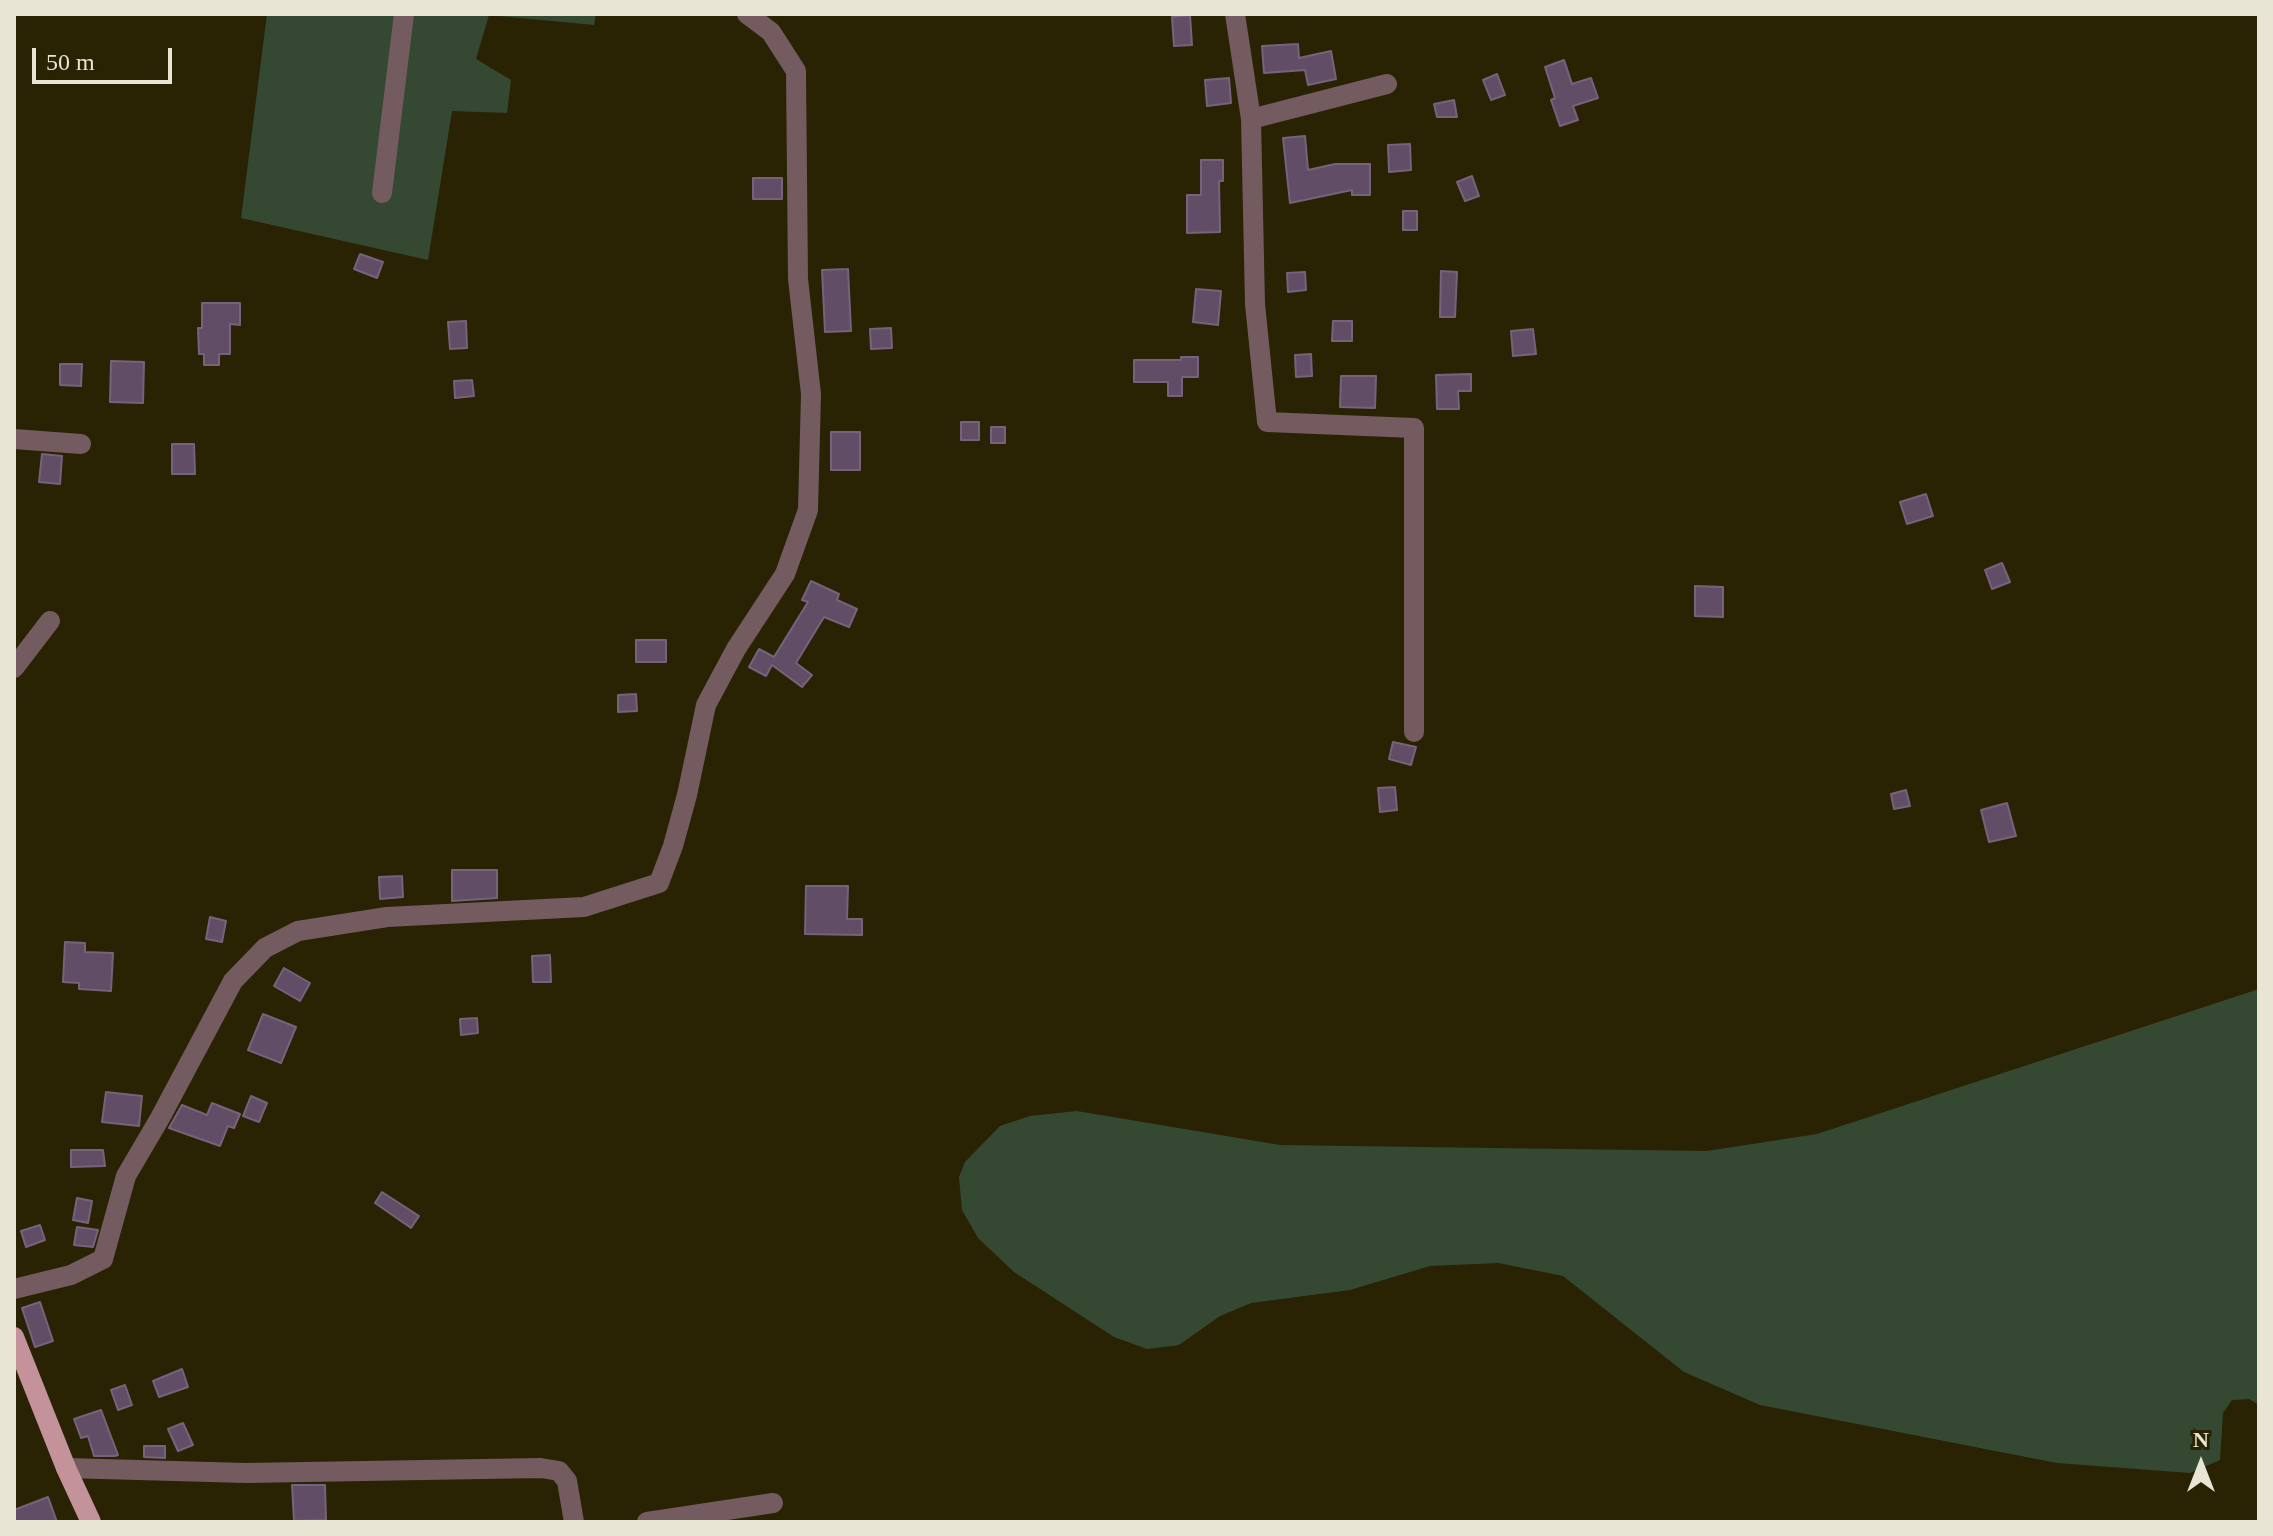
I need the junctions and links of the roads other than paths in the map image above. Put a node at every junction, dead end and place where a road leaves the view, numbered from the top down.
1 (404, 14) edge
2 (747, 14) edge
3 (1235, 14) edge
4 (1387, 84) dead end
5 (1251, 119) junction
6 (382, 193) dead end
7 (14, 439) edge
8 (81, 444) dead end
9 (50, 621) dead end
10 (14, 668) edge
11 (1414, 732) dead end
12 (14, 1289) edge
13 (14, 1337) edge
14 (66, 1468) junction
15 (773, 1503) dead end
16 (91, 1522) edge
17 (574, 1522) edge
18 (647, 1522) edge

1 - 6 street
2 - 12 street
3 - 5 street
4 - 5 street
5 - 11 street
7 - 8 street
9 - 10 street
13 - 14 main road
14 - 16 main road
14 - 17 street
15 - 18 street

